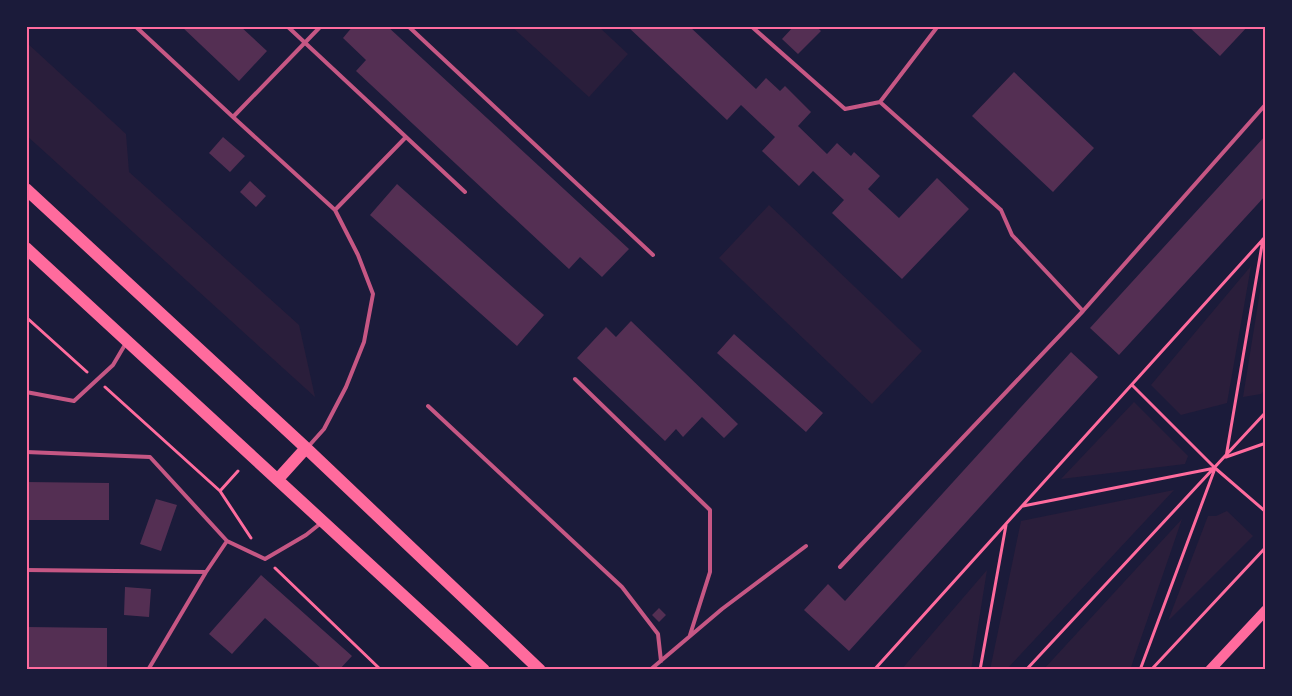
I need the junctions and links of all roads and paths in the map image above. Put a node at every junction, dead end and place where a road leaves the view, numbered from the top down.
1 (135, 26) edge
2 (287, 26) edge
3 (321, 26) edge
4 (408, 26) edge
5 (751, 26) edge
6 (938, 26) edge
7 (304, 42) junction
8 (880, 102) junction
9 (1266, 104) edge
10 (233, 117) junction
11 (406, 137) junction
12 (26, 190) edge
13 (465, 192) dead end
14 (335, 210) junction
15 (1265, 237) edge
16 (26, 248) edge
17 (653, 254) dead end
18 (1083, 311) junction
19 (26, 317) edge
20 (127, 341) junction
21 (575, 379) dead end
22 (97, 381) junction
23 (1132, 385) junction
24 (26, 392) edge
25 (428, 406) dead end
26 (1266, 412) edge
27 (1266, 442) edge
28 (306, 448) junction
29 (26, 452) edge
30 (1226, 457) junction
31 (1215, 468) junction
32 (238, 471) dead end
33 (278, 479) junction
34 (220, 491) junction
35 (1023, 505) junction
36 (1266, 512) edge
37 (322, 521) junction
38 (1006, 524) junction
39 (227, 541) junction
40 (806, 546) dead end
41 (1266, 547) edge
42 (265, 559) junction
43 (840, 568) dead end
44 (26, 570) edge
45 (206, 572) junction
46 (1266, 610) edge
47 (690, 634) junction
48 (661, 661) junction
49 (148, 670) edge
50 (381, 670) edge
51 (484, 670) edge
52 (540, 670) edge
53 (650, 670) edge
54 (874, 670) edge
55 (980, 670) edge
56 (1026, 670) edge
57 (1140, 670) edge
58 (1151, 670) edge
59 (1210, 670) edge

1 - 10 lane
2 - 7 lane
3 - 7 lane
4 - 17 lane
5 - 8 lane
6 - 8 lane
7 - 10 lane
7 - 11 lane
8 - 18 lane
9 - 18 lane
10 - 14 lane
11 - 13 lane
11 - 14 lane
12 - 28 main road
14 - 28 lane
15 - 23 path
15 - 30 path
16 - 20 main road
18 - 43 lane
19 - 22 path
20 - 22 lane
20 - 33 main road
21 - 47 lane
22 - 24 lane
22 - 34 path
23 - 31 path
23 - 35 path
25 - 48 lane
26 - 30 path
27 - 30 path
28 - 33 main road
28 - 52 main road
29 - 39 lane
30 - 31 path
31 - 35 path
31 - 36 path
31 - 56 path
31 - 57 path
32 - 34 path
33 - 37 main road
34 - 42 path
35 - 38 path
37 - 42 lane
37 - 51 main road
38 - 54 path
38 - 55 path
39 - 42 lane
39 - 45 lane
40 - 47 lane
41 - 58 path
42 - 50 path
44 - 45 lane
45 - 49 lane
46 - 59 main road
47 - 48 lane
48 - 53 lane

